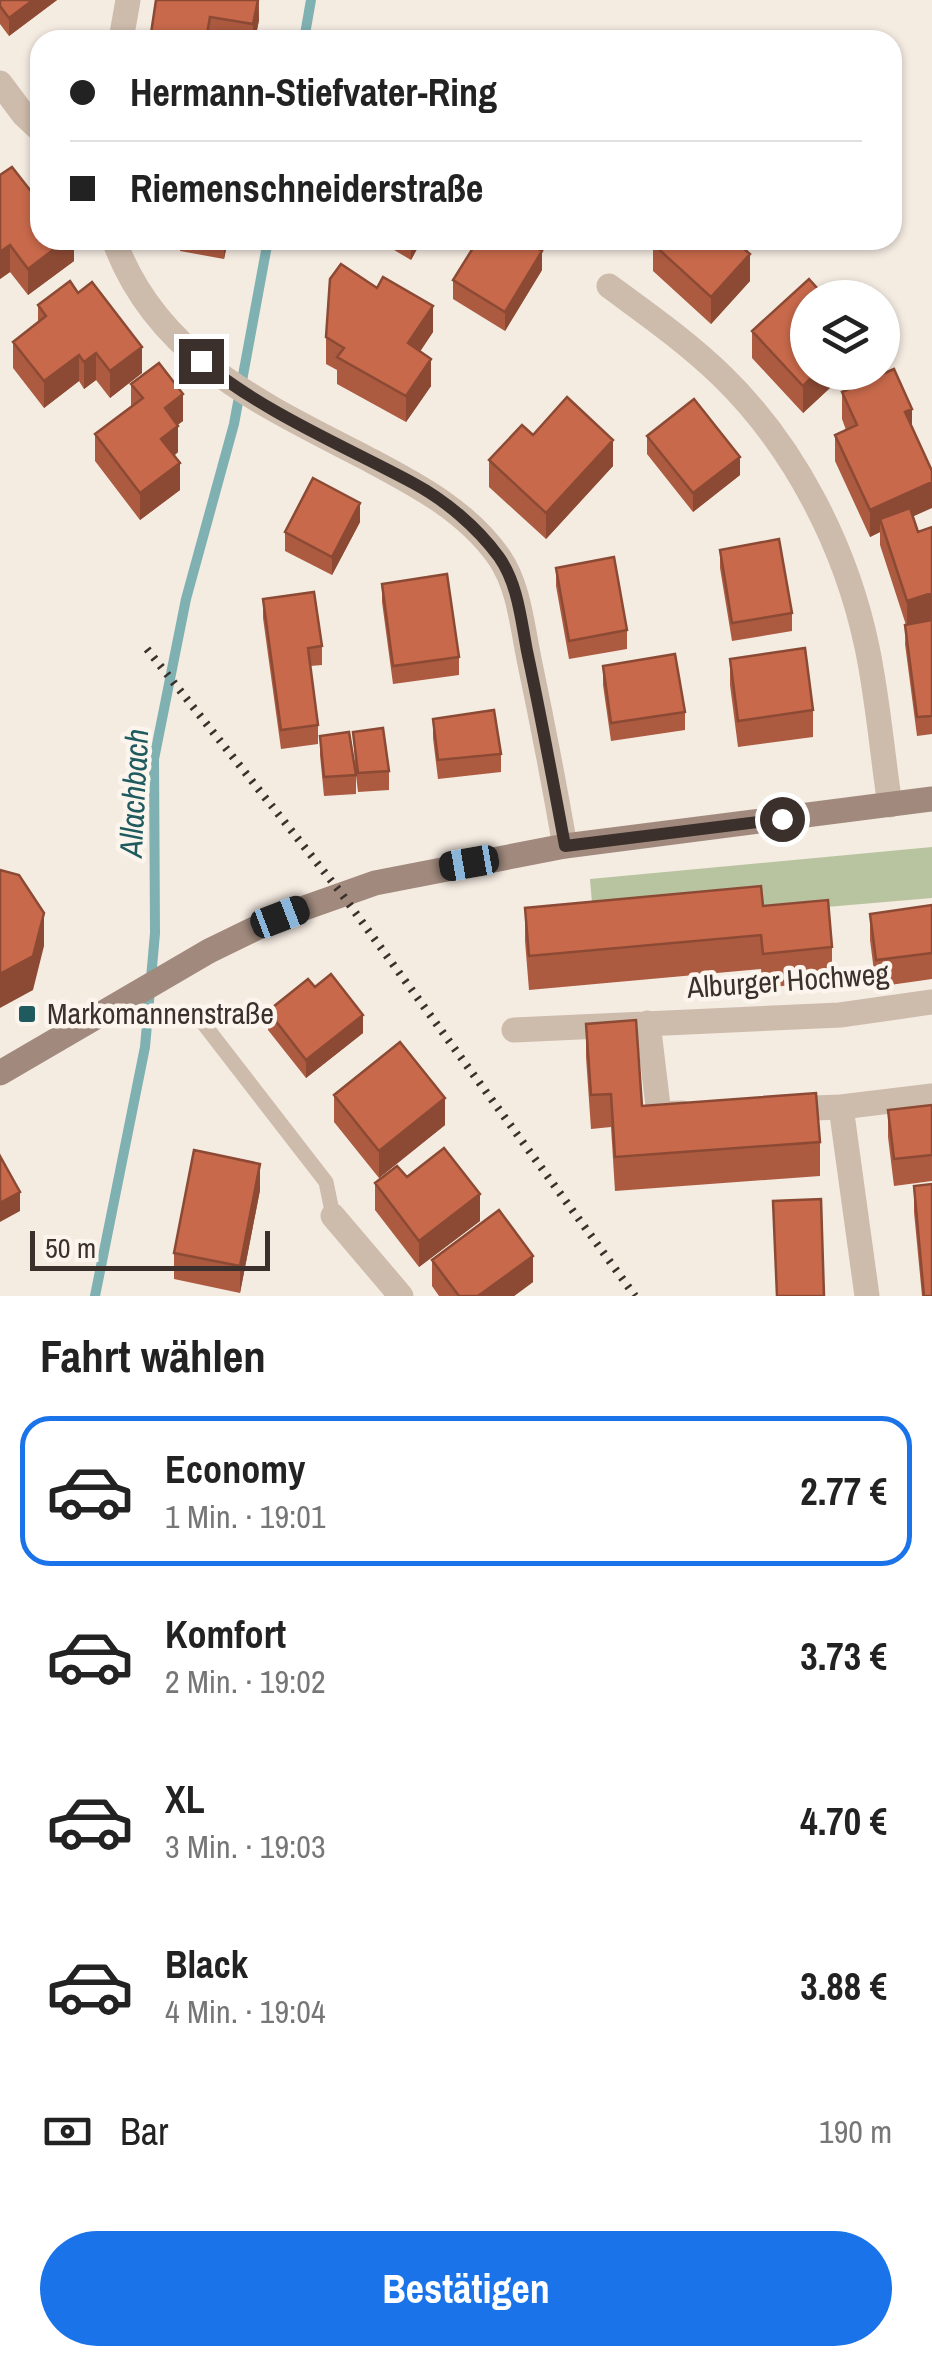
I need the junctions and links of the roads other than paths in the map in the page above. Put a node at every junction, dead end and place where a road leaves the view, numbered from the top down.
1 (128, 0) edge
2 (123, 30) edge
3 (0, 83) edge
4 (30, 120) edge
5 (118, 250) edge
6 (609, 286) dead end
7 (932, 799) edge
8 (890, 806) junction
9 (565, 846) junction
10 (932, 1002) edge
11 (203, 1023) dead end
12 (648, 1023) junction
13 (514, 1030) dead end
14 (0, 1073) edge
15 (932, 1096) edge
16 (841, 1107) junction
17 (768, 1110) edge
18 (714, 1112) edge
19 (333, 1216) joint
20 (401, 1296) edge
21 (867, 1296) edge

1 - 2 street
3 - 4 street
5 - 9 street
6 - 8 street
7 - 8 street
8 - 9 street
9 - 14 street
10 - 12 street, Alburger Hochweg
11 - 19 lane
12 - 13 street, Alburger Hochweg
12 - 18 street, Alburger Hochweg
15 - 16 street
16 - 17 street
16 - 21 street
19 - 20 street

